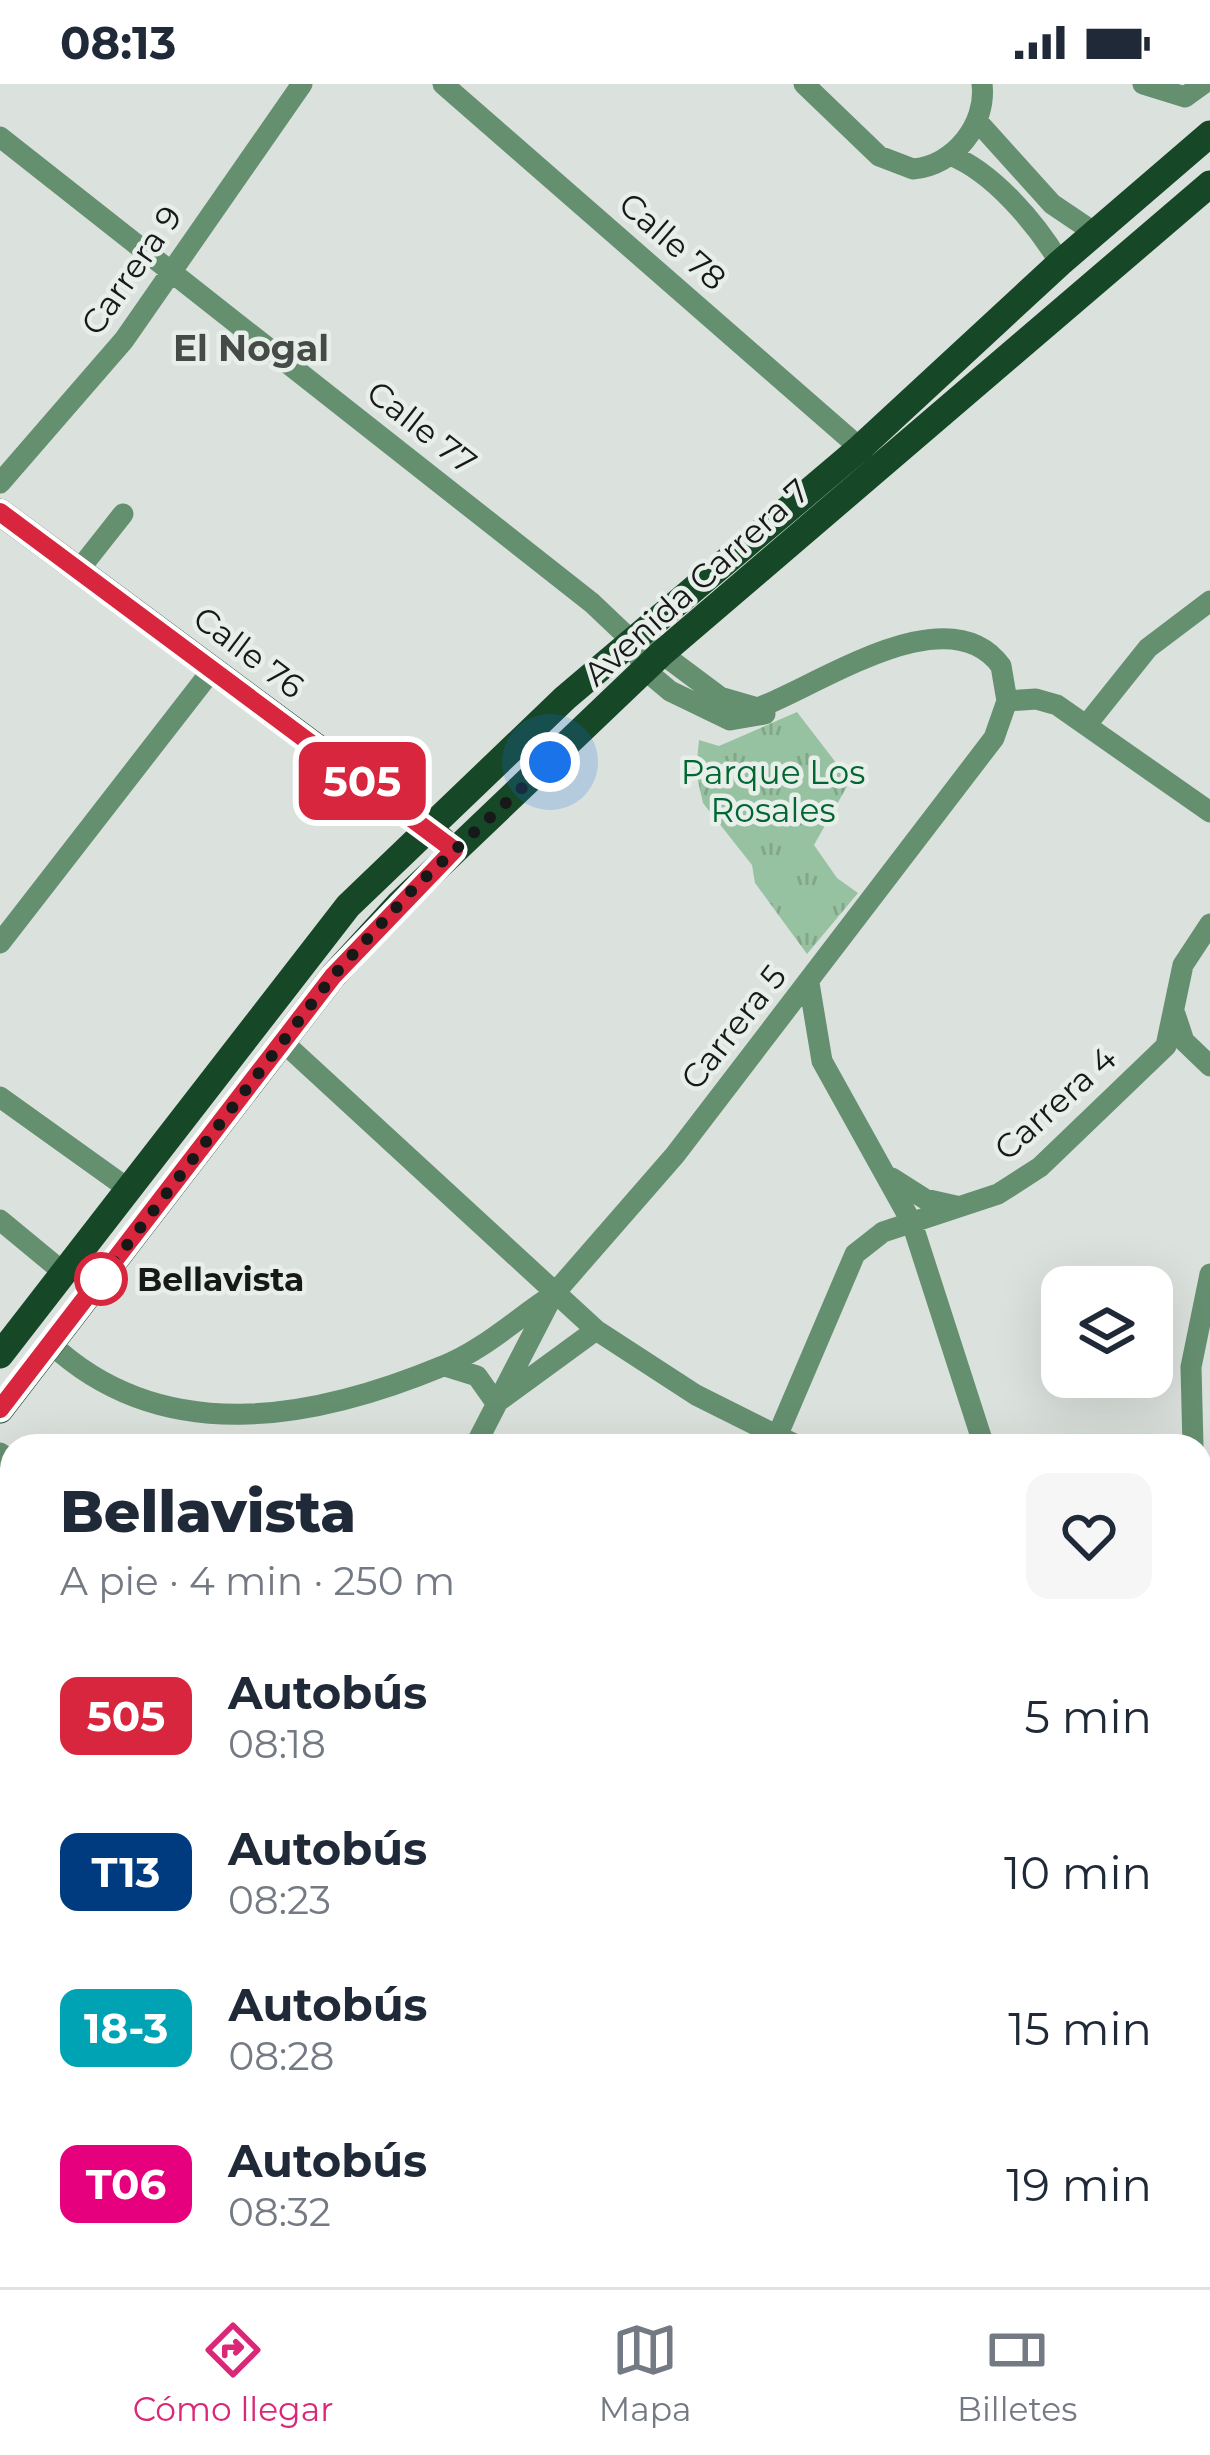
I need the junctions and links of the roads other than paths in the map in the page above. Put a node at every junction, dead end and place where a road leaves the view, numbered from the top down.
1 (302, 84) edge
2 (443, 84) edge
3 (804, 84) edge
4 (982, 84) edge
5 (1143, 84) edge
6 (1204, 84) edge
7 (978, 122) junction
8 (1210, 134) edge
9 (0, 137) edge
10 (950, 155) junction
11 (1210, 184) edge
12 (1095, 233) junction
13 (1060, 263) junction
14 (171, 272) junction
15 (860, 448) junction
16 (0, 483) edge
17 (0, 512) edge
18 (123, 514) dead end
19 (78, 571) junction
20 (1210, 601) edge
21 (631, 640) junction
22 (653, 662) junction
23 (212, 670) junction
24 (1007, 701) junction
25 (1088, 723) junction
26 (1210, 812) edge
27 (428, 830) junction
28 (454, 850) junction
29 (1210, 924) edge
30 (0, 943) edge
31 (808, 983) junction
32 (1175, 1014) junction
33 (284, 1042) junction
34 (1159, 1054) junction
35 (1201, 1059) edge
36 (0, 1096) edge
37 (881, 1172) junction
38 (128, 1188) junction
39 (967, 1206) junction
40 (0, 1220) edge
41 (912, 1223) junction
42 (63, 1273) junction
43 (1210, 1274) edge
44 (553, 1295) junction
45 (596, 1330) junction
46 (51, 1344) junction
47 (0, 1355) edge
48 (445, 1366) junction
49 (496, 1403) junction
50 (0, 1410) edge
51 (481, 1434) edge
52 (768, 1434) edge
53 (786, 1434) edge
54 (980, 1434) edge
55 (1192, 1434) edge

1 - 14 street, Carrera 9
2 - 15 street, Calle 78
3 - 10 street
4 - 7 street
5 - 6 street
7 - 10 street
7 - 12 street
8 - 12 main road, Avenida Carrera 7
9 - 14 street, Calle 77
10 - 13 street
11 - 22 main road, Avenida Carrera 7
12 - 13 main road, Avenida Carrera 7
13 - 15 main road, Avenida Carrera 7
14 - 16 street, Carrera 9
14 - 21 street, Calle 77
15 - 21 main road, Avenida Carrera 7
17 - 19 main road, Calle 76
18 - 19 street
19 - 23 main road, Calle 76
20 - 25 street
21 - 22 street, Calle 77
21 - 27 main road, Avenida Carrera 7
22 - 24 street, Calle 77
22 - 28 main road, Avenida Carrera 7
23 - 27 main road, Calle 76
23 - 30 street
24 - 25 street
24 - 31 street, Carrera 5
25 - 26 street
27 - 28 main road, Calle 76
27 - 38 main road, Avenida Carrera 7
28 - 33 main road, Avenida Carrera 7
29 - 32 street, Carrera 4
31 - 37 street
31 - 44 street, Carrera 5
32 - 34 street, Carrera 4
32 - 35 street
33 - 44 street
33 - 46 main road, Avenida Carrera 7
34 - 35 street
34 - 39 street, Carrera 4
36 - 38 street
37 - 39 street
37 - 41 street
38 - 42 main road, Avenida Carrera 7
39 - 41 street, Carrera 4
40 - 42 street
41 - 53 street, Carrera 4
41 - 54 street
42 - 47 main road, Avenida Carrera 7
43 - 55 street
44 - 45 street
44 - 48 street
44 - 49 street, Carrera 5
45 - 49 street
45 - 52 street
46 - 48 street
46 - 50 main road, Avenida Carrera 7
48 - 49 street
49 - 51 street, Carrera 5

